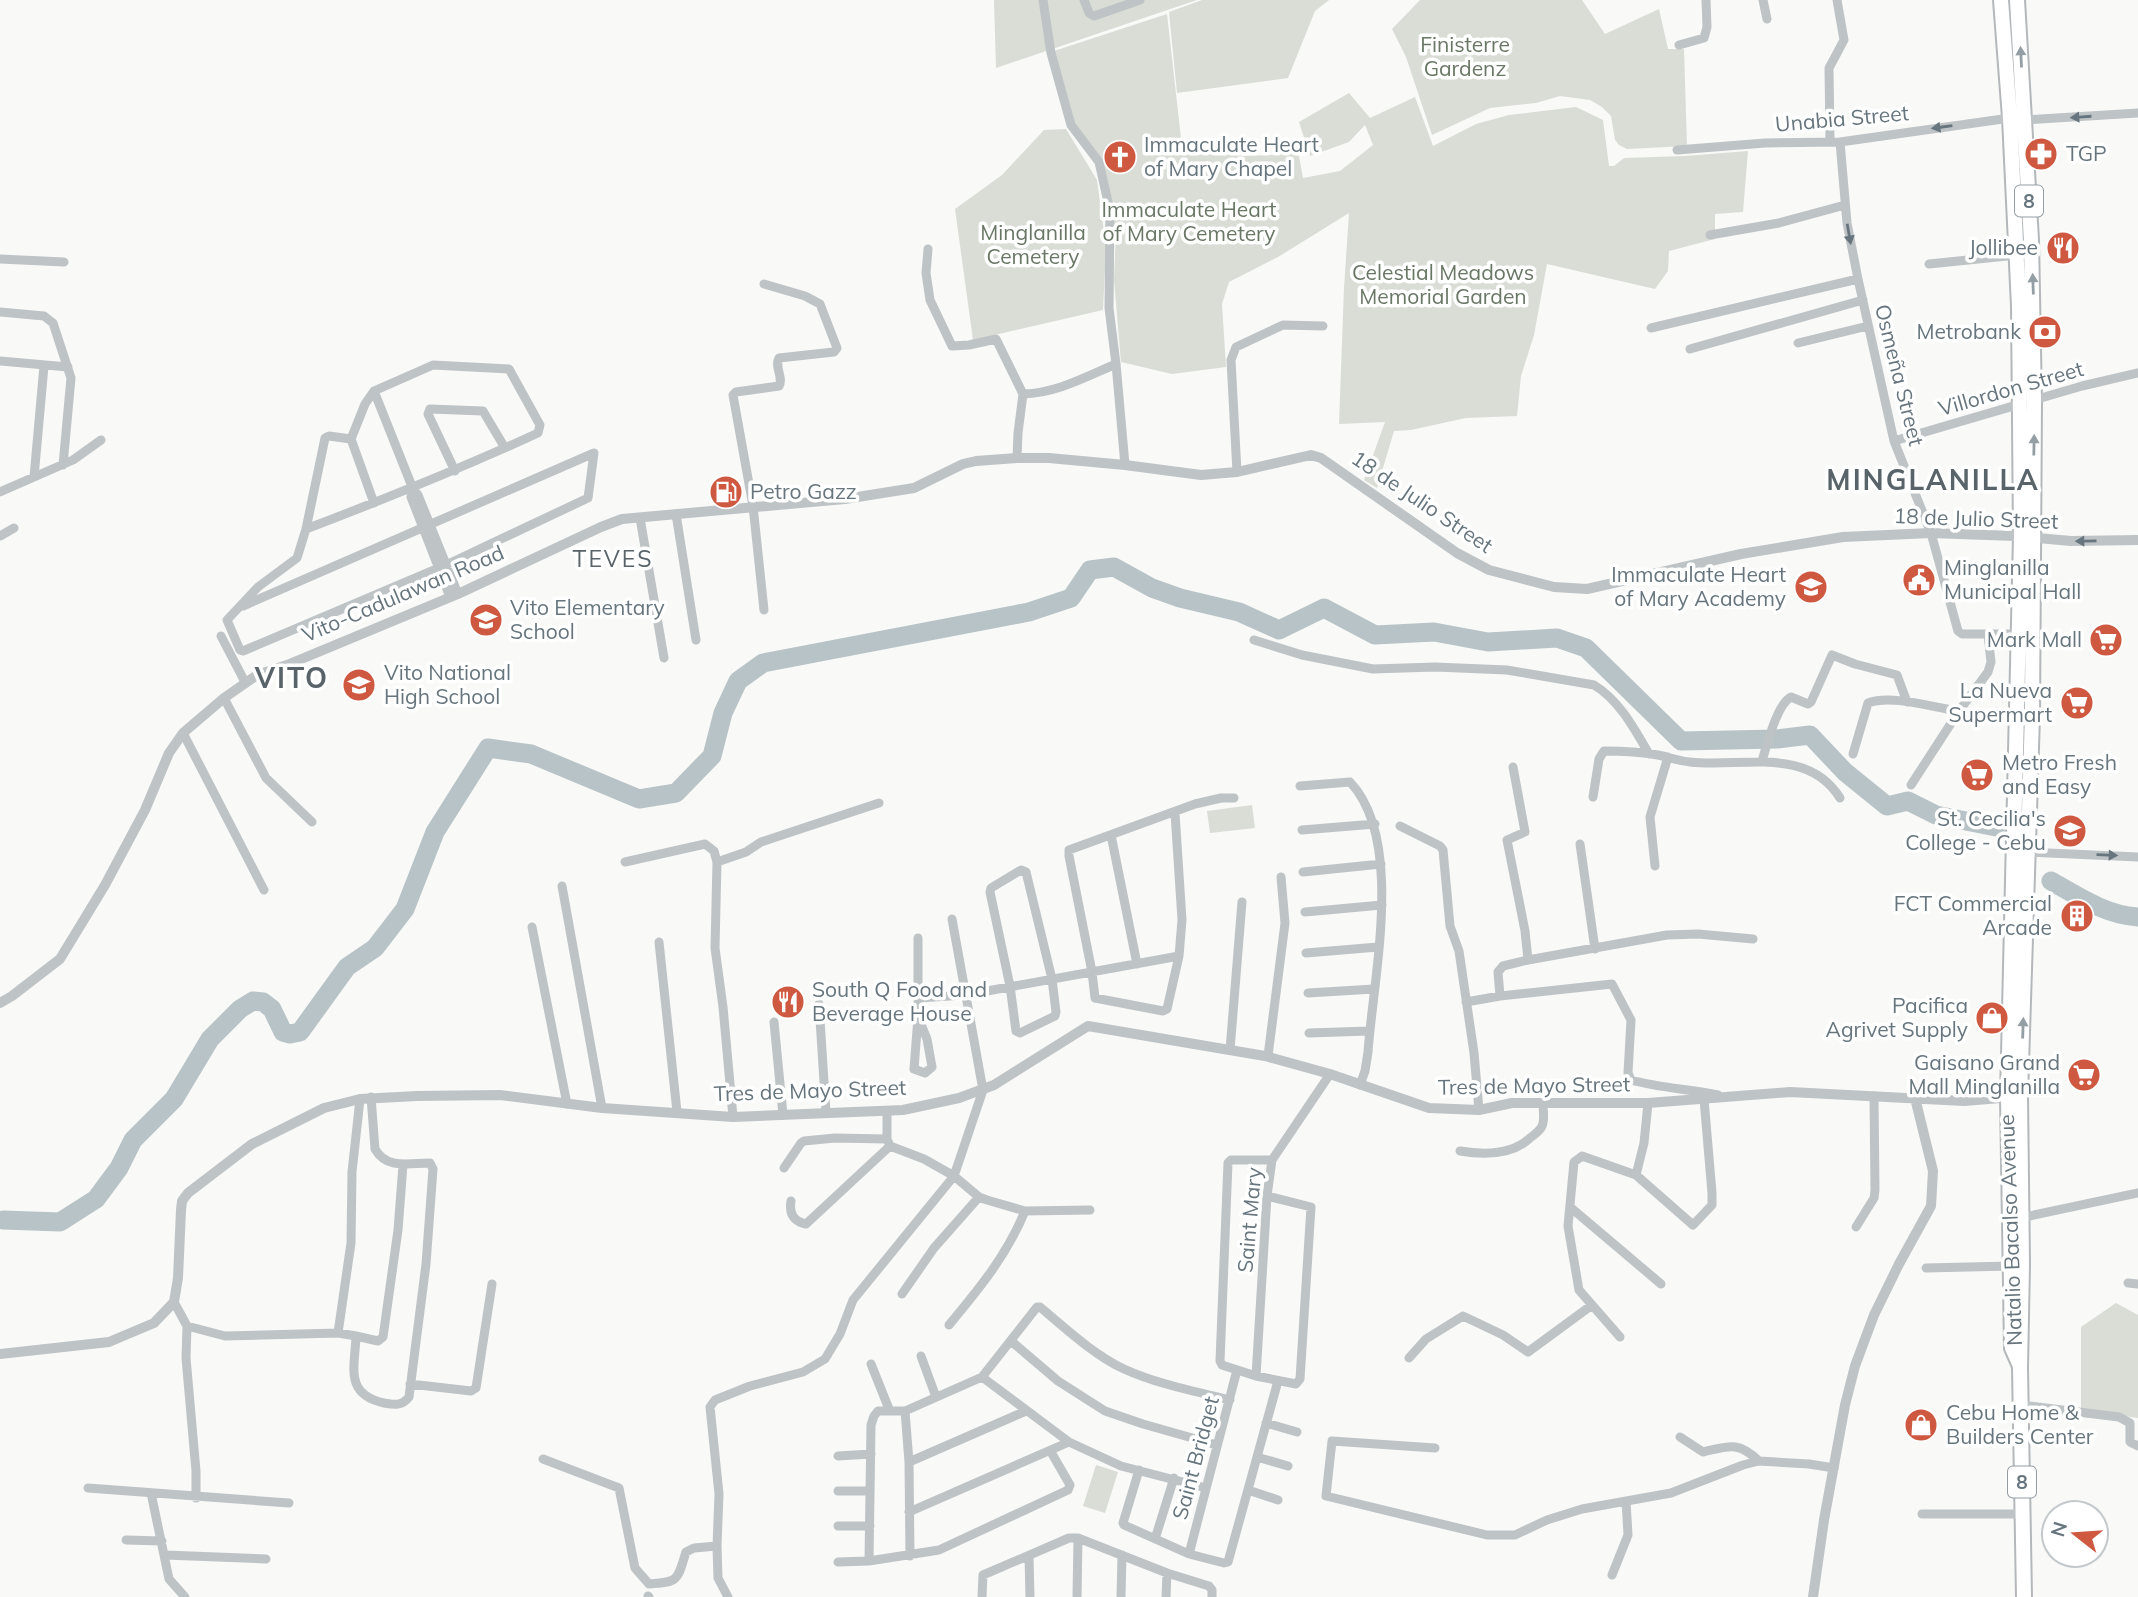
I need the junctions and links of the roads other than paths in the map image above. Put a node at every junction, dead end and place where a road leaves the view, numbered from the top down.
1 (1043, 0) edge
2 (1084, 0) edge
3 (1140, 0) edge
4 (1706, 0) edge
5 (1763, 0) edge
6 (1837, 0) edge
7 (2001, 0) edge
8 (2017, 0) edge
9 (1767, 19) dead end
10 (1679, 45) dead end
11 (2138, 113) edge
12 (2017, 119) junction
13 (1830, 142) junction
14 (1840, 142) junction
15 (1677, 150) dead end
16 (1845, 205) junction
17 (1710, 235) dead end
18 (928, 249) dead end
19 (2017, 255) junction
20 (0, 259) edge
21 (64, 262) dead end
22 (1929, 264) dead end
23 (1858, 279) junction
24 (764, 284) dead end
25 (1863, 300) junction
26 (0, 312) edge
27 (1323, 326) dead end
28 (1868, 326) junction
29 (1651, 328) dead end
30 (1798, 343) dead end
31 (1690, 349) dead end
32 (0, 361) edge
33 (1116, 364) junction
34 (44, 366) junction
35 (68, 367) junction
36 (2138, 373) edge
37 (374, 391) junction
38 (1023, 394) junction
39 (2027, 403) junction
40 (351, 439) junction
41 (102, 440) dead end
42 (1894, 442) junction
43 (505, 448) junction
44 (1017, 458) junction
45 (976, 461) joint
46 (63, 464) junction
47 (1125, 465) junction
48 (455, 471) junction
49 (1237, 472) junction
50 (34, 477) junction
51 (412, 489) junction
52 (0, 492) edge
53 (374, 503) junction
54 (753, 506) junction
55 (676, 514) junction
56 (640, 518) junction
57 (427, 527) junction
58 (14, 528) dead end
59 (306, 529) junction
60 (1931, 533) junction
61 (0, 536) edge
62 (2027, 537) junction
63 (2138, 540) edge
64 (443, 566) junction
65 (454, 595) junction
66 (242, 606) junction
67 (764, 610) dead end
68 (2019, 634) junction
69 (1988, 635) junction
70 (221, 636) dead end
71 (696, 640) dead end
72 (1254, 640) dead end
73 (664, 658) dead end
74 (245, 682) junction
75 (224, 698) junction
76 (1907, 702) junction
77 (1959, 711) junction
78 (183, 733) junction
79 (1649, 754) junction
80 (1853, 754) dead end
81 (1668, 757) junction
82 (1762, 761) junction
83 (1513, 767) dead end
84 (1911, 785) dead end
85 (1300, 786) dead end
86 (1593, 797) dead end
87 (1234, 798) dead end
88 (1840, 798) dead end
89 (878, 803) dead end
90 (1175, 813) junction
91 (312, 822) dead end
92 (1374, 824) junction
93 (1400, 826) dead end
94 (1302, 830) dead end
95 (1111, 835) junction
96 (1580, 844) dead end
97 (2027, 852) junction
98 (2138, 857) edge
99 (625, 862) dead end
100 (717, 862) junction
101 (1381, 864) junction
102 (1655, 866) dead end
103 (1303, 872) dead end
104 (1281, 877) dead end
105 (562, 886) dead end
106 (264, 890) dead end
107 (1241, 902) dead end
108 (1382, 905) junction
109 (1305, 912) dead end
110 (952, 919) dead end
111 (532, 927) dead end
112 (918, 938) dead end
113 (1754, 939) dead end
114 (659, 942) dead end
115 (1378, 947) junction
116 (1595, 949) junction
117 (1306, 953) dead end
118 (1179, 956) junction
119 (1528, 960) junction
120 (1137, 964) junction
121 (1092, 972) junction
122 (1052, 979) junction
123 (1010, 986) junction
124 (1374, 989) junction
125 (1308, 993) dead end
126 (965, 995) junction
127 (1500, 996) junction
128 (918, 998) junction
129 (1466, 1002) junction
130 (0, 1003) edge
131 (819, 1004) dead end
132 (918, 1017) junction
133 (774, 1023) dead end
134 (1369, 1031) junction
135 (1309, 1033) dead end
136 (1230, 1050) junction
137 (1268, 1056) junction
138 (1327, 1078) junction
139 (1360, 1086) junction
140 (984, 1090) junction
141 (1874, 1096) junction
142 (1727, 1097) junction
143 (2014, 1097) junction
144 (365, 1098) junction
145 (1915, 1098) junction
146 (1704, 1099) junction
147 (567, 1104) junction
148 (1543, 1104) junction
149 (1648, 1104) junction
150 (603, 1108) junction
151 (1479, 1110) junction
152 (887, 1111) junction
153 (677, 1112) junction
154 (826, 1113) junction
155 (783, 1115) junction
156 (733, 1117) junction
157 (888, 1142) junction
158 (1460, 1151) dead end
159 (1272, 1160) junction
160 (403, 1165) junction
161 (784, 1168) dead end
162 (1636, 1175) junction
163 (954, 1176) junction
164 (2138, 1193) edge
165 (1267, 1196) junction
166 (979, 1197) junction
167 (791, 1200) dead end
168 (1570, 1207) junction
169 (1090, 1210) dead end
170 (1025, 1212) junction
171 (2020, 1218) junction
172 (1856, 1227) dead end
173 (2011, 1266) junction
174 (1926, 1268) dead end
175 (492, 1284) dead end
176 (1661, 1284) dead end
177 (902, 1294) dead end
178 (174, 1302) junction
179 (1592, 1305) junction
180 (949, 1325) dead end
181 (187, 1326) junction
182 (338, 1333) junction
183 (356, 1336) junction
184 (1620, 1336) dead end
185 (1011, 1341) junction
186 (0, 1354) edge
187 (921, 1356) dead end
188 (1409, 1358) dead end
189 (871, 1364) dead end
190 (2020, 1368) junction
191 (1237, 1370) junction
192 (1256, 1376) junction
193 (982, 1377) junction
194 (1278, 1381) junction
195 (410, 1384) junction
196 (936, 1398) junction
197 (1230, 1400) junction
198 (2021, 1405) junction
199 (888, 1409) junction
200 (905, 1411) junction
201 (1026, 1411) junction
202 (1266, 1423) junction
203 (1297, 1432) dead end
204 (1680, 1437) dead end
205 (1069, 1442) junction
206 (1217, 1445) junction
207 (2138, 1446) edge
208 (1435, 1448) dead end
209 (1051, 1451) junction
210 (871, 1454) junction
211 (838, 1455) dead end
212 (1257, 1457) junction
213 (543, 1459) dead end
214 (1759, 1461) junction
215 (909, 1462) junction
216 (1287, 1466) dead end
217 (1834, 1468) junction
218 (1139, 1470) junction
219 (1174, 1478) junction
220 (88, 1488) dead end
221 (1206, 1488) junction
222 (1248, 1490) junction
223 (838, 1491) dead end
224 (870, 1491) junction
225 (150, 1493) junction
226 (196, 1498) junction
227 (1278, 1500) dead end
228 (1626, 1501) junction
229 (289, 1503) dead end
230 (909, 1512) junction
231 (1922, 1514) dead end
232 (2023, 1514) junction
233 (838, 1526) dead end
234 (870, 1526) junction
235 (1078, 1538) junction
236 (1155, 1539) junction
237 (126, 1540) dead end
238 (162, 1541) junction
239 (716, 1546) junction
240 (1189, 1554) junction
241 (165, 1555) junction
242 (1122, 1555) junction
243 (910, 1556) junction
244 (1029, 1556) junction
245 (266, 1559) dead end
246 (838, 1562) dead end
247 (869, 1562) junction
248 (1167, 1573) junction
249 (1612, 1575) dead end
250 (185, 1597) edge
251 (728, 1597) edge
252 (982, 1597) edge
253 (1030, 1597) edge
254 (1077, 1597) edge
255 (1121, 1597) edge
256 (1166, 1597) edge
257 (1212, 1597) edge
258 (1813, 1597) edge
259 (2024, 1597) edge

1 - 33 street
2 - 3 street
4 - 10 street
5 - 9 street
6 - 13 street
7 - 12 highway, Natalio Bacalso Avenue / 8
12 -> 8 highway, Natalio Bacalso Avenue / 8
11 -> 12 street, Unabia Street
12 -> 14 street, Unabia Street
12 - 19 highway, Natalio Bacalso Avenue / 8
39 -> 12 highway, Natalio Bacalso Avenue / 8
13 - 14 street, Unabia Street
13 - 15 street, Unabia Street
14 - 16 street, Osmeña Street
16 - 17 street
16 -> 23 street, Osmeña Street
18 - 38 street
19 - 22 street
19 - 39 highway, Natalio Bacalso Avenue / 8
20 - 21 street
23 - 25 street, Osmeña Street
23 - 29 street
24 - 54 street
25 - 28 street, Osmeña Street
25 - 31 street
26 - 35 street
27 - 49 street
28 - 30 street
28 - 42 street, Osmeña Street
32 - 34 street
33 - 38 street
33 - 47 street
34 - 35 street
34 - 50 street
35 - 46 street
36 - 39 street, Villordon Street
37 - 40 street
37 - 43 street
37 - 51 street
38 - 44 street
39 - 42 street, Villordon Street
39 - 62 highway, Natalio Bacalso Avenue / 8
40 - 53 street
40 - 59 street
41 - 46 street
42 - 60 street, Osmeña Street
43 - 48 street
43 - 48 street
44 - 45 street, 18 de Julio Street
44 - 47 street, 18 de Julio Street
45 - 54 street, Vito-Cadulawan Road
46 - 50 street
47 - 49 street, 18 de Julio Street
48 - 51 street
49 - 60 street, 18 de Julio Street
50 - 52 street
51 - 53 street
51 - 57 street
53 - 59 street
54 - 55 street, Vito-Cadulawan Road
54 - 67 street
55 - 56 street, Vito-Cadulawan Road
55 - 71 street
56 - 65 street, Vito-Cadulawan Road
56 - 73 street
57 - 64 street
57 - 64 street
57 - 66 street
58 - 61 street
59 - 66 street
60 - 62 street, 18 de Julio Street
60 - 69 street, Osmeña Street
63 -> 62 street, 18 de Julio Street
62 - 68 highway, Natalio Bacalso Avenue / 8
62 - 97 highway, Natalio Bacalso Avenue / 8
64 - 65 street
64 - 66 street
65 - 74 street, Vito-Cadulawan Road
68 - 69 street, Osmeña Street
68 - 143 highway, Natalio Bacalso Avenue / 8
69 - 77 street
70 - 74 street
72 - 79 street
74 - 75 street, Vito-Cadulawan Road
75 - 78 street, Vito-Cadulawan Road
75 - 91 street
76 - 77 street
76 - 80 street
76 - 82 street
77 - 84 street
78 - 106 street
78 - 130 street, Vito-Cadulawan Road
79 - 81 street
79 - 86 street
81 - 82 street
81 - 102 street
82 - 88 street
83 - 119 street
85 - 92 street
87 - 90 street
89 - 100 street
90 - 95 street
90 - 118 street
92 - 94 street
92 - 101 street
93 - 129 street
95 - 120 street
95 - 121 street
96 - 116 street
97 -> 98 street
143 -> 97 highway, Natalio Bacalso Avenue / 8
99 - 100 street
100 - 156 street
101 - 103 street
101 - 108 street
104 - 137 street
105 - 150 street
107 - 136 street
108 - 109 street
108 - 115 street
110 - 126 street
111 - 147 street
112 - 128 street
113 - 116 street
114 - 153 street
115 - 117 street
115 - 124 street
116 - 119 street
118 - 120 street
118 - 121 street
119 - 127 street
120 - 121 street
121 - 122 street
122 - 123 street
122 - 123 street
122 - 123 street
123 - 126 street
124 - 125 street
124 - 134 street
126 - 128 street
126 - 140 street
127 - 129 street
127 - 142 street
128 - 132 street
129 - 151 street
131 - 154 street
132 - 132 street
133 - 155 street
134 - 135 street
134 - 139 street
136 - 137 street, Tres de Mayo Street
136 - 140 street, Tres de Mayo Street
137 - 138 street, Tres de Mayo Street
138 - 139 street, Tres de Mayo Street
138 - 159 street, Saint Mary
139 - 151 street, Tres de Mayo Street
140 - 152 street, Tres de Mayo Street
140 - 163 street
141 - 142 street, Tres de Mayo Street
141 - 145 street, Tres de Mayo Street
141 - 172 street
142 - 146 street, Tres de Mayo Street
143 - 145 street, Tres de Mayo Street
143 - 171 highway, Natalio Bacalso Avenue / 8
143 - 173 highway, Natalio Bacalso Avenue / 8
144 - 147 street, Tres de Mayo Street
144 - 160 street
144 - 178 street, Tres de Mayo Street
144 - 182 street
145 - 217 street
146 - 149 street, Tres de Mayo Street
146 - 162 street
147 - 150 street, Tres de Mayo Street
148 - 149 street, Tres de Mayo Street
148 - 151 street, Tres de Mayo Street
148 - 158 street
149 - 162 street
150 - 153 street, Tres de Mayo Street
152 - 154 street, Tres de Mayo Street
152 - 157 street
153 - 156 street, Tres de Mayo Street
154 - 155 street, Tres de Mayo Street
155 - 156 street, Tres de Mayo Street
157 - 161 street
157 - 163 street
157 - 167 street
159 - 165 street, Saint Mary
159 - 191 street
160 - 183 street
160 - 195 street
162 - 168 street
163 - 166 street
163 - 239 street
164 - 171 street
165 - 192 street, Saint Mary
165 - 194 street
166 - 170 street
166 - 177 street
168 - 176 street
168 - 179 street
169 - 170 street
170 - 180 street
171 - 190 highway, Natalio Bacalso Avenue / 8
173 - 174 street
173 - 190 highway, Natalio Bacalso Avenue / 8
175 - 195 street
178 - 181 street
178 - 186 street
179 - 184 street
179 - 188 street
181 - 182 street
181 - 226 street
182 - 183 street
183 - 195 street
185 - 193 street
185 - 197 street
185 - 206 street
187 - 196 street
189 - 199 street
190 - 198 highway, Natalio Bacalso Avenue / 8
191 - 192 street
191 - 197 street, Saint Bridget
192 - 194 street
193 - 196 street
193 - 201 street
194 - 202 street
196 - 200 street
197 - 206 street, Saint Bridget
198 - 207 street
198 - 232 highway, Natalio Bacalso Avenue / 8
199 - 200 street
199 - 210 street
200 - 215 street
201 - 205 street
201 - 215 street
202 - 203 street
202 - 212 street
204 - 214 street
205 - 209 street
205 - 218 street
206 - 221 street, Saint Bridget
208 - 228 street
209 - 230 street
209 - 243 street
210 - 211 street
210 - 224 street
212 - 216 street
212 - 222 street
213 - 239 street
214 - 217 street
214 - 228 street
215 - 230 street
217 - 258 street
218 - 219 street
218 - 236 street
219 - 221 street
219 - 236 street
220 - 225 street
221 - 240 street, Saint Bridget
222 - 227 street
222 - 240 street
223 - 224 street
224 - 234 street
225 - 226 street
225 - 238 street
226 - 229 street
228 - 249 street
230 - 243 street
231 - 232 street
232 - 259 highway, Natalio Bacalso Avenue / 8
233 - 234 street
234 - 247 street
235 - 242 street
235 - 244 street
235 - 254 street
236 - 240 street
237 - 238 street
238 - 241 street
239 - 251 street
241 - 245 street
241 - 250 street
242 - 248 street
242 - 255 street
243 - 247 street
244 - 252 street
244 - 253 street
246 - 247 street
248 - 256 street
248 - 257 street

